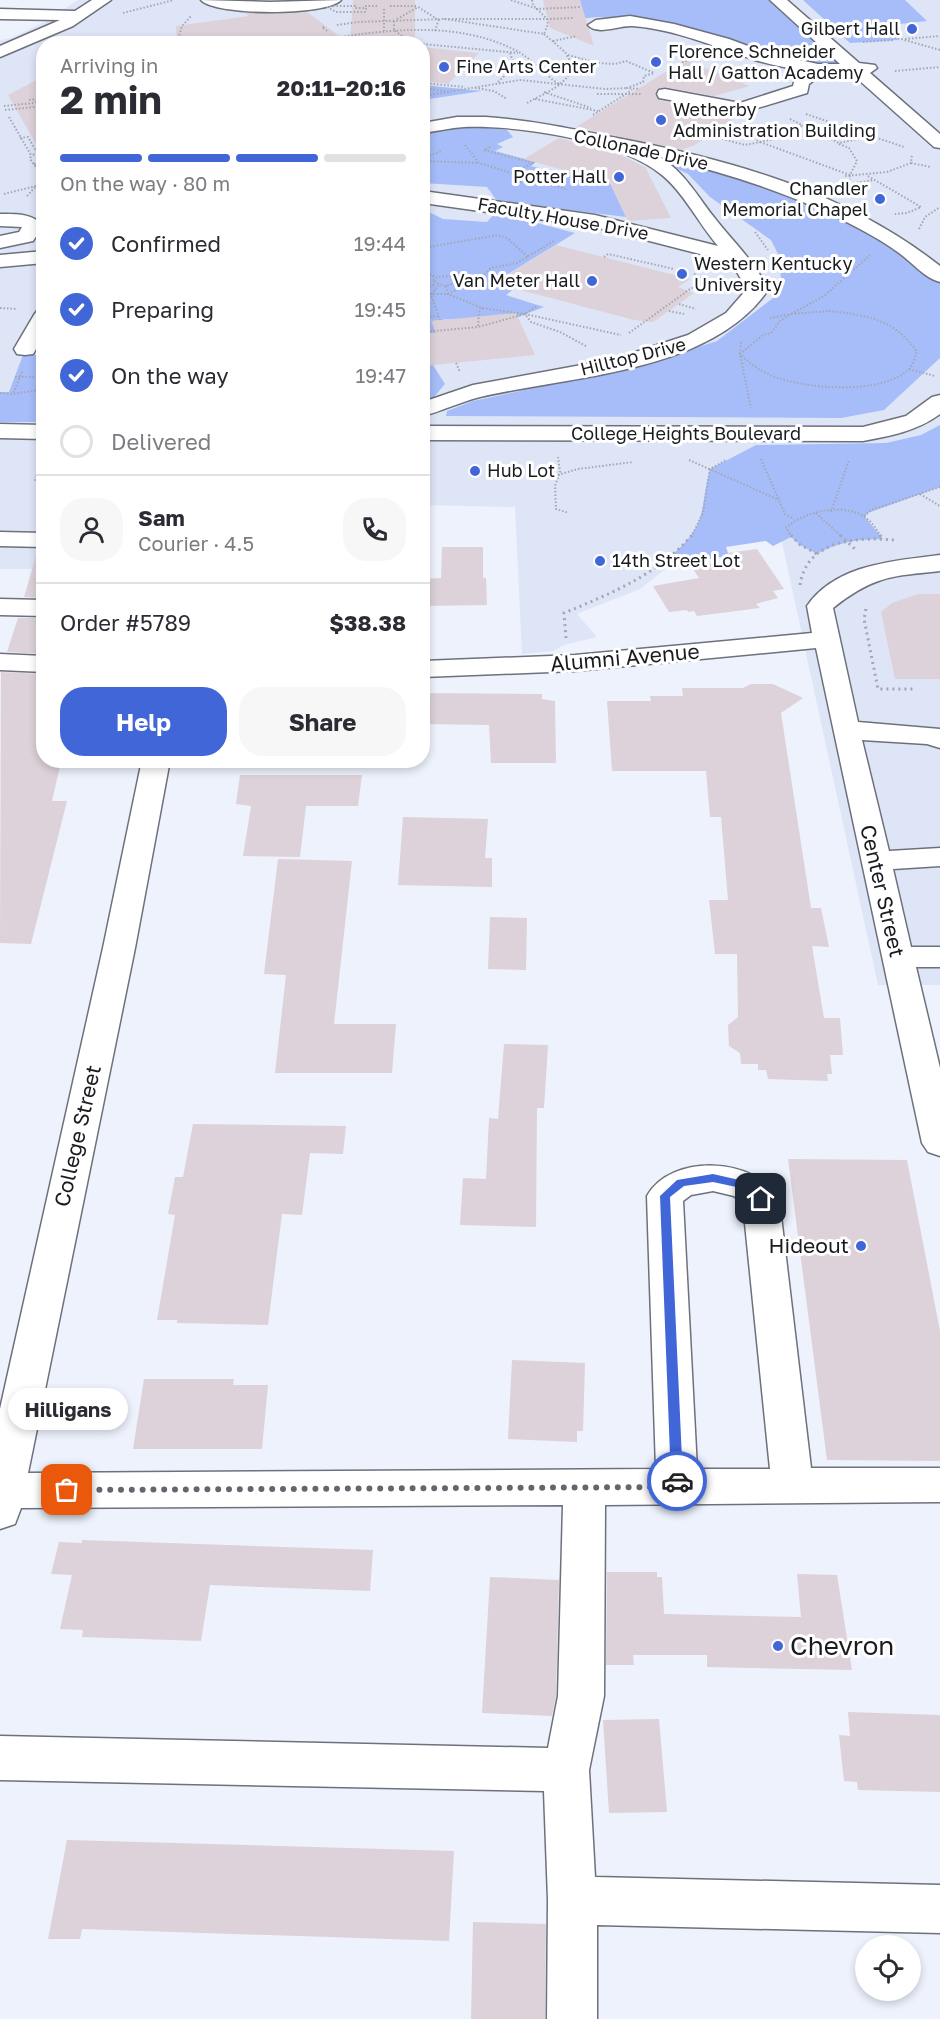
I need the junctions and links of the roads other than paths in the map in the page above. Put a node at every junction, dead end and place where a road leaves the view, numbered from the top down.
1 (103, 0) edge
2 (208, 0) edge
3 (333, 0) edge
4 (778, 0) edge
5 (794, 0) edge
6 (0, 14) edge
7 (79, 16) junction
8 (596, 25) dead end
9 (41, 36) edge
10 (36, 38) edge
11 (0, 52) edge
12 (862, 68) junction
13 (818, 69) junction
14 (665, 94) dead end
15 (430, 127) edge
16 (940, 127) edge
17 (612, 142) junction
18 (940, 142) edge
19 (430, 198) edge
20 (0, 220) edge
21 (0, 242) edge
22 (737, 257) junction
23 (36, 258) edge
24 (0, 261) edge
25 (940, 276) edge
26 (36, 329) edge
27 (25, 349) dead end
28 (940, 402) edge
29 (430, 406) edge
30 (0, 431) edge
31 (36, 432) edge
32 (430, 433) edge
33 (0, 539) edge
34 (36, 540) edge
35 (940, 563) edge
36 (0, 607) edge
37 (36, 608) edge
38 (827, 639) junction
39 (0, 662) edge
40 (36, 664) edge
41 (430, 669) edge
42 (846, 730) junction
43 (940, 740) edge
44 (154, 768) edge
45 (940, 857) edge
46 (876, 861) junction
47 (897, 957) junction
48 (940, 957) edge
49 (940, 1143) edge
50 (940, 1485) edge
51 (792, 1486) junction
52 (584, 1487) junction
53 (677, 1487) junction
54 (1, 1498) edge
55 (0, 1758) edge
56 (566, 1770) junction
57 (572, 1900) junction
58 (940, 1909) edge
59 (572, 2019) edge

1 - 7 street
2 - 3 street
4 - 12 street
5 - 12 street
6 - 7 street
7 - 9 street
8 - 13 street
10 - 11 street
12 - 13 street
12 - 16 street
12 - 18 street
13 - 14 street
15 - 17 street, Collonade Drive
17 - 22 street, Hilltop Drive
17 - 25 street, Collonade Drive
19 - 22 street, Faculty House Drive
20 - 21 street
22 - 29 street, Hilltop Drive
23 - 24 street
26 - 27 street
28 - 32 street, College Heights Boulevard
30 - 31 street
33 - 34 street
35 - 38 street, Center Street
36 - 37 street
38 - 41 street, Alumni Avenue
38 - 42 street, Center Street
39 - 40 street
42 - 43 street
42 - 46 street, Center Street
44 - 54 street, College Street
45 - 46 street
46 - 47 street, Center Street
47 - 48 street
47 - 49 street, Center Street
50 - 51 street
51 - 53 street
51 - 53 street
52 - 53 street
52 - 54 street
52 - 56 street
55 - 56 street
56 - 57 street
57 - 58 street
57 - 59 street

